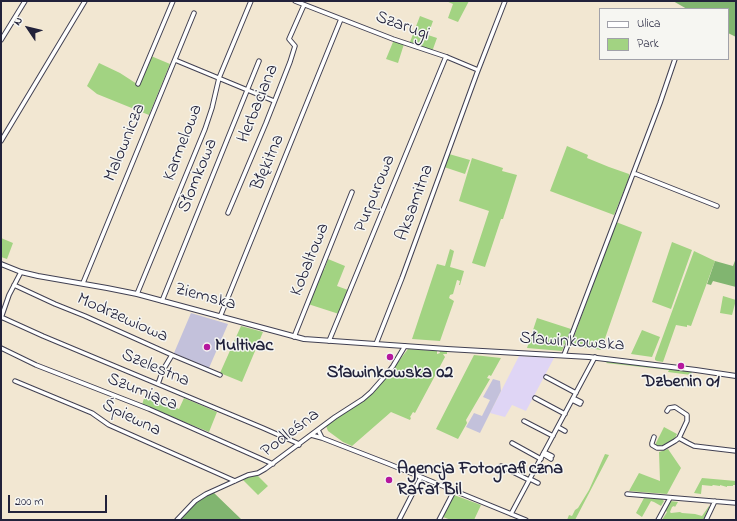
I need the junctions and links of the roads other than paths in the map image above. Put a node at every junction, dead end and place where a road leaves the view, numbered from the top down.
1 (25, 1) edge
2 (85, 1) edge
3 (173, 1) edge
4 (250, 1) edge
5 (295, 1) edge
6 (505, 1) edge
7 (304, 5) junction
8 (194, 13) dead end
9 (341, 19) junction
10 (1, 40) edge
11 (447, 57) junction
12 (174, 60) junction
13 (675, 60) edge
14 (259, 61) dead end
15 (478, 70) junction
16 (219, 78) junction
17 (138, 84) dead end
18 (247, 90) junction
19 (274, 101) junction
20 (1, 140) edge
21 (633, 174) junction
22 (352, 192) dead end
23 (717, 206) dead end
24 (228, 213) dead end
25 (1, 264) edge
26 (21, 272) junction
27 (83, 284) junction
28 (14, 285) junction
29 (137, 294) junction
30 (162, 301) junction
31 (1, 317) edge
32 (220, 317) junction
33 (294, 337) junction
34 (329, 341) junction
35 (376, 344) junction
36 (405, 346) junction
37 (1, 348) edge
38 (172, 355) junction
39 (564, 355) junction
40 (595, 357) junction
41 (220, 375) dead end
42 (736, 376) edge
43 (546, 377) dead end
44 (15, 380) dead end
45 (158, 384) junction
46 (576, 392) junction
47 (535, 398) dead end
48 (572, 399) junction
49 (580, 403) dead end
50 (667, 411) dead end
51 (564, 414) junction
52 (524, 421) dead end
53 (558, 426) junction
54 (318, 430) junction
55 (566, 430) dead end
56 (311, 435) junction
57 (553, 436) junction
58 (654, 437) dead end
59 (322, 438) junction
60 (679, 438) junction
61 (512, 443) dead end
62 (299, 445) junction
63 (736, 452) edge
64 (544, 453) junction
65 (551, 457) dead end
66 (541, 459) junction
67 (273, 464) junction
68 (501, 466) dead end
69 (421, 477) junction
70 (530, 480) junction
71 (235, 481) junction
72 (538, 483) dead end
73 (454, 490) junction
74 (627, 494) dead end
75 (670, 498) junction
76 (715, 501) junction
77 (736, 503) edge
78 (513, 515) junction
79 (177, 520) edge
80 (399, 520) edge
81 (439, 520) edge
82 (513, 520) edge
83 (526, 520) edge
84 (658, 520) edge
85 (706, 520) edge

1 - 10 street
2 - 20 street
3 - 17 street
4 - 16 street, Karmelowa
5 - 7 street, Szarugi
6 - 15 street, Aksamitna
7 - 9 street, Szarugi
7 - 19 street, Herbaciana
8 - 12 street, Malownicza
9 - 11 street, Szarugi
9 - 32 street, Błękitna
11 - 15 street, Szarugi
11 - 34 street, Purpurowa
12 - 16 street
12 - 27 street, Malownicza
13 - 21 street
14 - 18 street, Słomkowa
15 - 35 street, Aksamitna
16 - 18 street
16 - 29 street, Karmelowa
18 - 19 street
18 - 30 street, Słomkowa
19 - 24 street, Herbaciana
21 - 23 street
21 - 39 street
22 - 33 street, Kobaltowa
25 - 26 street, Ziemska
26 - 27 street, Ziemska
26 - 28 street
27 - 29 street, Ziemska
28 - 31 street
28 - 38 street, Modrzewiowa
29 - 30 street, Ziemska
30 - 32 street, Ziemska
31 - 45 street, Szelestna
32 - 33 street, Ziemska
33 - 34 street, Ziemska
34 - 35 street, Ziemska
35 - 36 street, Ziemska
36 - 39 street, Sławinkowska
36 - 54 street, Podleśna
37 - 67 street, Szumiąca
38 - 41 street, Modrzewiowa
38 - 45 street
39 - 40 street, Sławinkowska
40 - 42 street, Sławinkowska
40 - 46 street
43 - 46 street
44 - 71 street, Śpiewna
45 - 62 street, Szelestna
46 - 48 street
47 - 51 street
48 - 49 street
48 - 51 street
50 - 60 street
51 - 53 street
52 - 57 street
53 - 55 street
53 - 57 street
54 - 56 street, Podleśna
54 - 59 street
56 - 59 street
56 - 62 street, Podleśna
57 - 64 street
58 - 60 street
59 - 69 street
60 - 63 street
61 - 66 street
62 - 67 street, Podleśna
64 - 65 street
64 - 66 street
66 - 70 street
67 - 71 street, Podleśna
68 - 70 street
69 - 73 street
69 - 80 street
70 - 72 street
70 - 78 street
71 - 79 street, Podleśna
73 - 78 street
73 - 81 street
74 - 75 street
75 - 76 street
75 - 84 street
76 - 77 street
76 - 85 street
78 - 82 street
78 - 83 street

